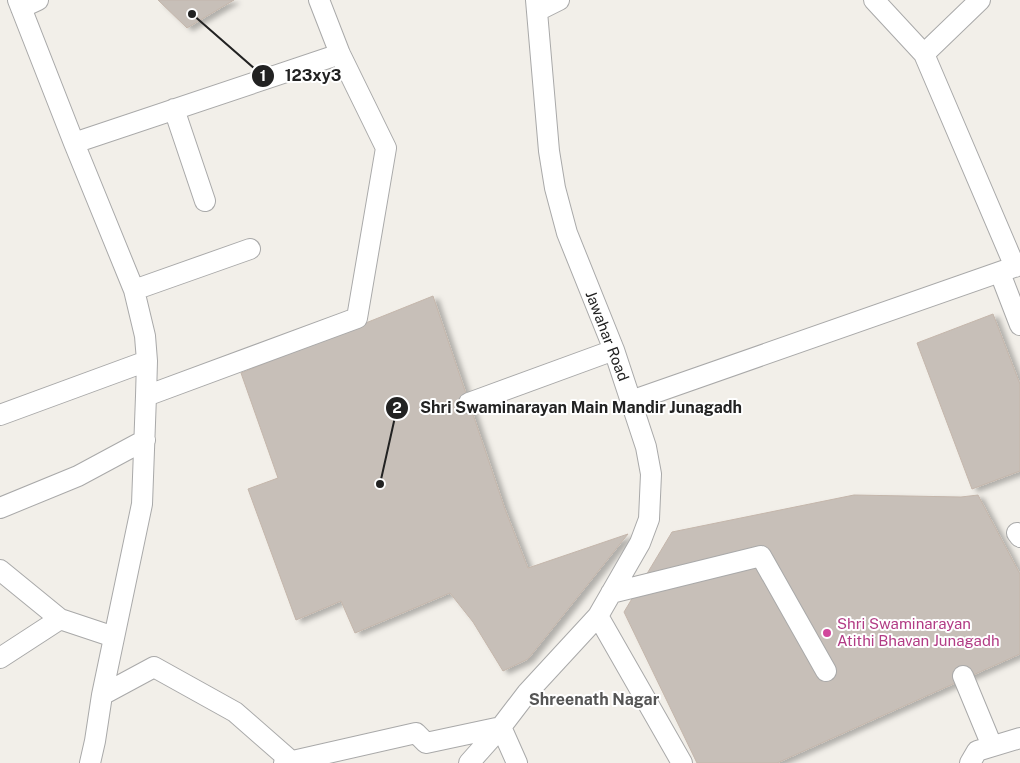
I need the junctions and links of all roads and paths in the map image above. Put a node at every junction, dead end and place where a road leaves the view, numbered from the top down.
1 (319, 0) edge
2 (559, 0) edge
3 (874, 0) edge
4 (980, 0) edge
5 (25, 3) edge
6 (536, 6) edge
7 (340, 54) junction
8 (924, 54) junction
9 (174, 109) junction
10 (74, 143) junction
11 (206, 201) dead end
12 (250, 249) dead end
13 (1012, 268) edge
14 (134, 290) junction
15 (1020, 325) edge
16 (614, 350) junction
17 (146, 361) junction
18 (146, 396) junction
19 (631, 402) junction
20 (470, 403) dead end
21 (0, 415) edge
22 (145, 440) junction
23 (0, 508) edge
24 (0, 570) edge
25 (611, 593) junction
26 (598, 616) junction
27 (60, 619) junction
28 (114, 637) junction
29 (0, 658) edge
30 (826, 671) dead end
31 (963, 676) dead end
32 (102, 695) junction
33 (501, 727) junction
34 (1020, 738) edge
35 (992, 746) junction
36 (288, 762) edge
37 (90, 763) edge
38 (469, 763) edge
39 (517, 763) edge
40 (682, 763) edge
41 (970, 763) edge

1 - 7 street
2 - 6 street
3 - 8 street
4 - 8 street
5 - 10 street
6 - 16 street, Jawahar Road
7 - 9 street
7 - 18 street
8 - 13 street
9 - 10 street
9 - 11 street
10 - 14 street
12 - 14 street
13 - 15 street
13 - 19 street
14 - 17 street
16 - 19 street, Jawahar Road
16 - 20 street
17 - 18 street
17 - 21 street
18 - 22 street
19 - 25 street, Jawahar Road
22 - 23 street
22 - 28 street
24 - 27 street
25 - 26 street, Jawahar Road
25 - 30 street
26 - 33 street, Jawahar Road
26 - 40 street
27 - 28 street
27 - 29 street
28 - 32 street
31 - 35 street
32 - 36 street
32 - 37 street
33 - 36 street
33 - 38 street, Jawahar Road
33 - 39 street
34 - 35 street
35 - 41 street

